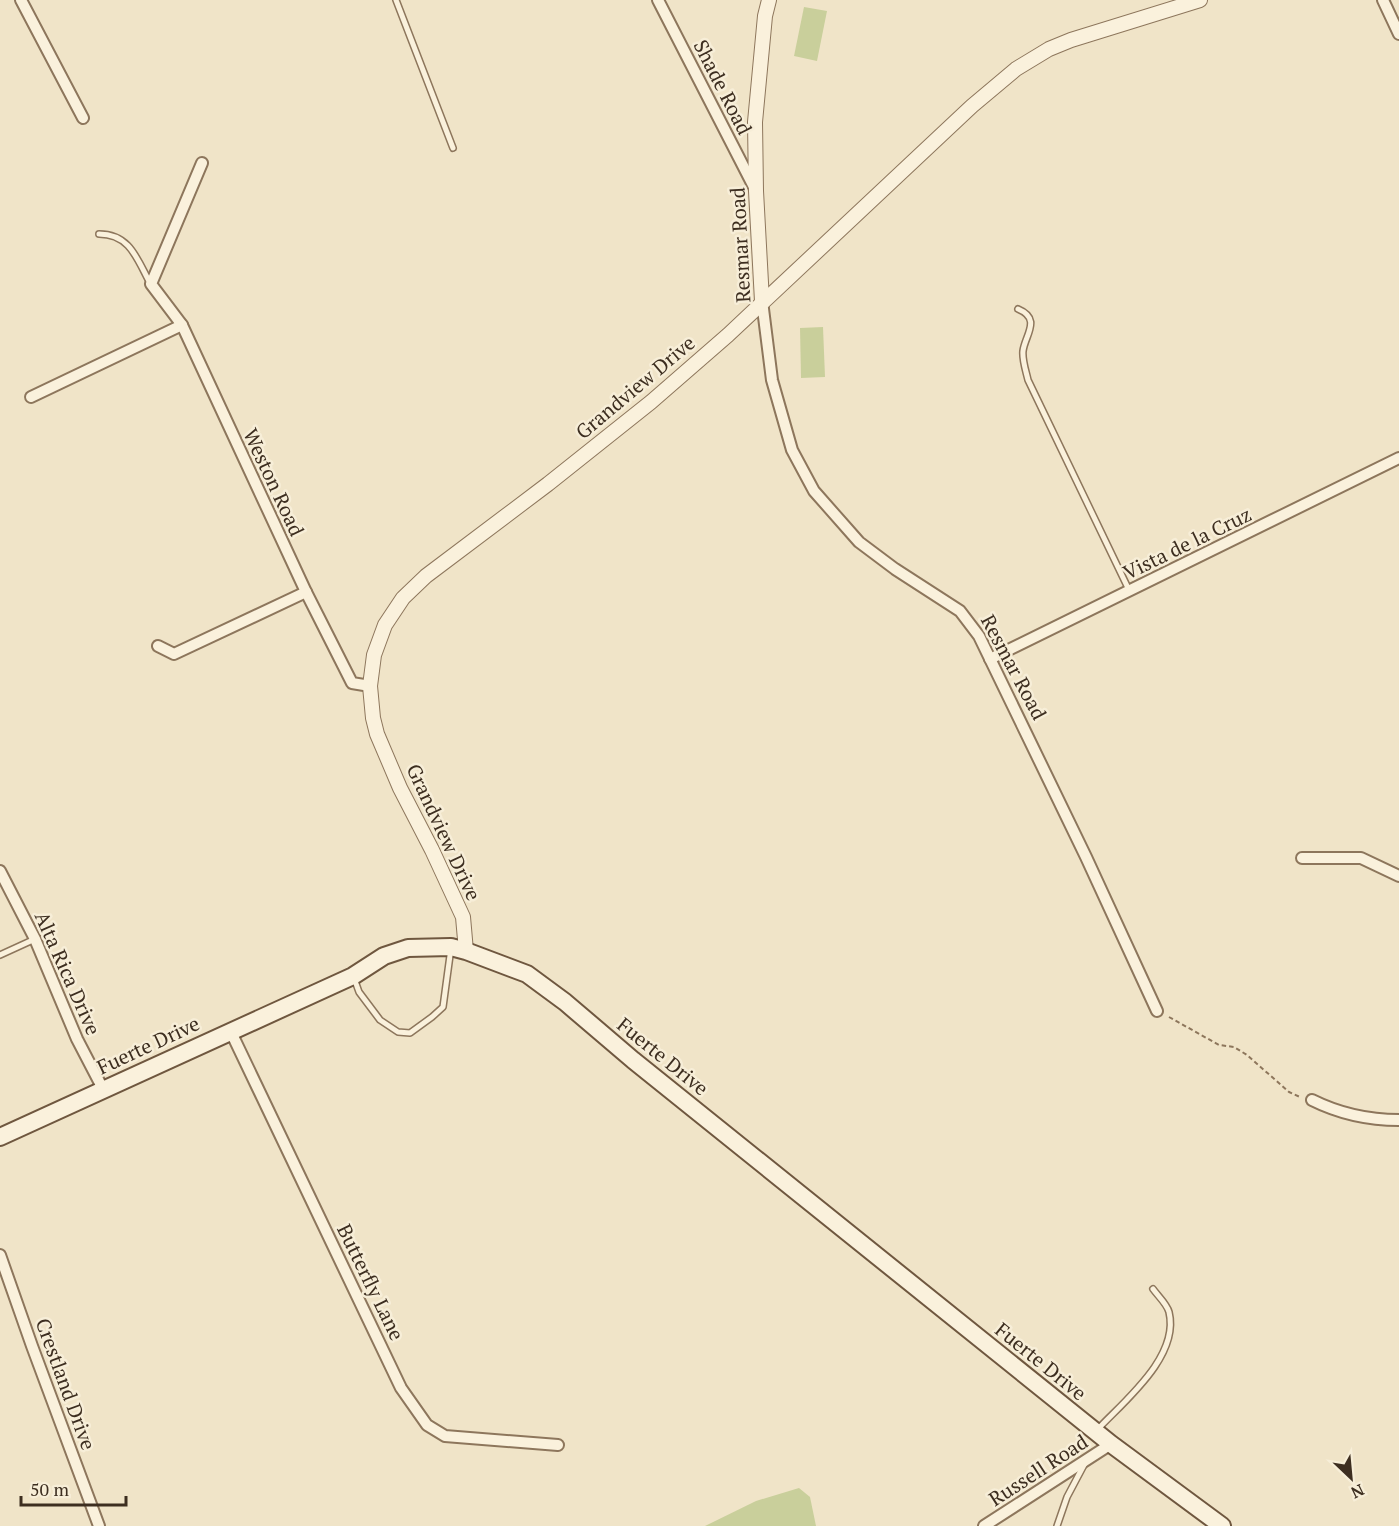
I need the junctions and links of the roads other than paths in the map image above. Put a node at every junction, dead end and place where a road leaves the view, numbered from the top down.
1 (21, 0) edge
2 (396, 0) edge
3 (657, 0) edge
4 (769, 0) edge
5 (1200, 0) edge
6 (1383, 0) edge
7 (1399, 34) edge
8 (83, 118) dead end
9 (453, 148) dead end
10 (202, 163) dead end
11 (756, 191) junction
12 (99, 234) dead end
13 (150, 284) junction
14 (762, 301) junction
15 (1018, 309) dead end
16 (182, 325) junction
17 (31, 397) dead end
18 (1399, 458) edge
19 (1129, 591) junction
20 (306, 592) junction
21 (158, 646) dead end
22 (990, 659) junction
23 (370, 686) junction
24 (1302, 858) dead end
25 (0, 871) edge
26 (1399, 876) edge
27 (35, 939) junction
28 (459, 949) junction
29 (0, 955) edge
30 (353, 976) junction
31 (1156, 1011) road end
32 (230, 1030) junction
33 (104, 1089) junction
34 (1312, 1100) road end
35 (1399, 1120) edge
36 (0, 1137) edge
37 (0, 1255) edge
38 (1153, 1289) dead end
39 (1095, 1431) junction
40 (1111, 1444) junction
41 (558, 1445) dead end
42 (1087, 1459) junction
43 (99, 1526) edge
44 (984, 1526) edge
45 (1057, 1526) edge
46 (1222, 1526) edge

1 - 8 street
2 - 9 lane
3 - 11 street, Shade Road
4 - 11 street, Resmar Road
5 - 14 street, Grandview Drive
6 - 7 street
10 - 13 street
11 - 14 street, Resmar Road
12 - 13 lane
13 - 16 street, Weston Road
14 - 22 street, Resmar Road
14 - 23 street, Grandview Drive
15 - 19 lane
16 - 17 street
16 - 20 street, Weston Road
18 - 19 street, Vista de la Cruz
19 - 22 street, Vista de la Cruz
20 - 21 street
20 - 23 street, Weston Road
22 - 31 street, Resmar Road
23 - 28 street, Grandview Drive
24 - 26 street
25 - 27 street, Alta Rica Drive
27 - 29 lane
27 - 33 street, Alta Rica Drive
28 - 30 main road, Fuerte Drive
28 - 30 lane
28 - 39 main road, Fuerte Drive
30 - 32 main road, Fuerte Drive
32 - 33 main road, Fuerte Drive
32 - 41 street, Butterfly Lane
33 - 36 main road, Fuerte Drive
34 - 35 street
37 - 43 street, Crestland Drive
38 - 39 lane
39 - 40 main road, Fuerte Drive
40 - 42 street, Russell Road
40 - 46 main road, Fuerte Drive
42 - 44 street, Russell Road
42 - 45 lane

